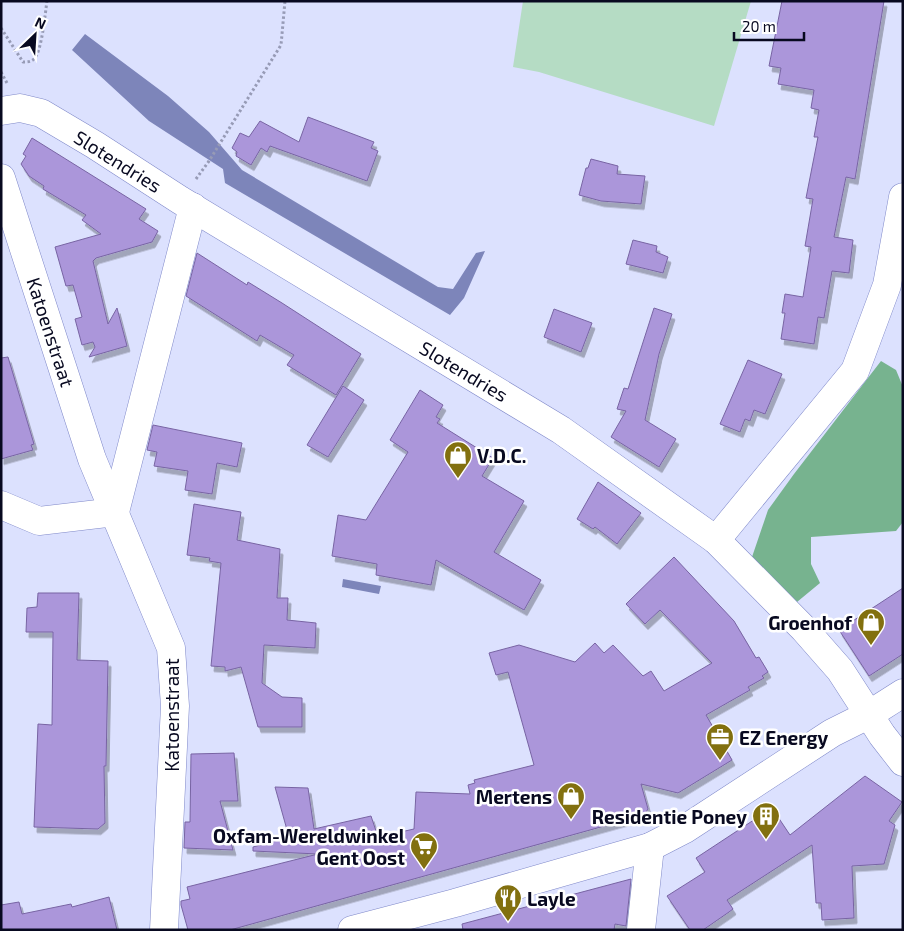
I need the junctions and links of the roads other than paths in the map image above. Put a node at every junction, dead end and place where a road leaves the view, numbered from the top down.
1 (1, 111) edge
2 (1, 178) edge
3 (903, 197) edge
4 (193, 207) junction
5 (1, 506) edge
6 (115, 512) junction
7 (716, 540) junction
8 (903, 692) edge
9 (870, 714) junction
10 (903, 762) edge
11 (650, 847) junction
12 (164, 930) edge
13 (352, 930) edge
14 (641, 930) edge

1 - 4 street, Slotendries
2 - 6 street, Katoenstraat
3 - 7 street
4 - 6 street
4 - 7 street, Slotendries
5 - 6 street
6 - 12 street, Katoenstraat
7 - 9 street, Slotendries
8 - 9 street
9 - 10 street, Slotendries
9 - 11 street
11 - 13 street
11 - 14 street

